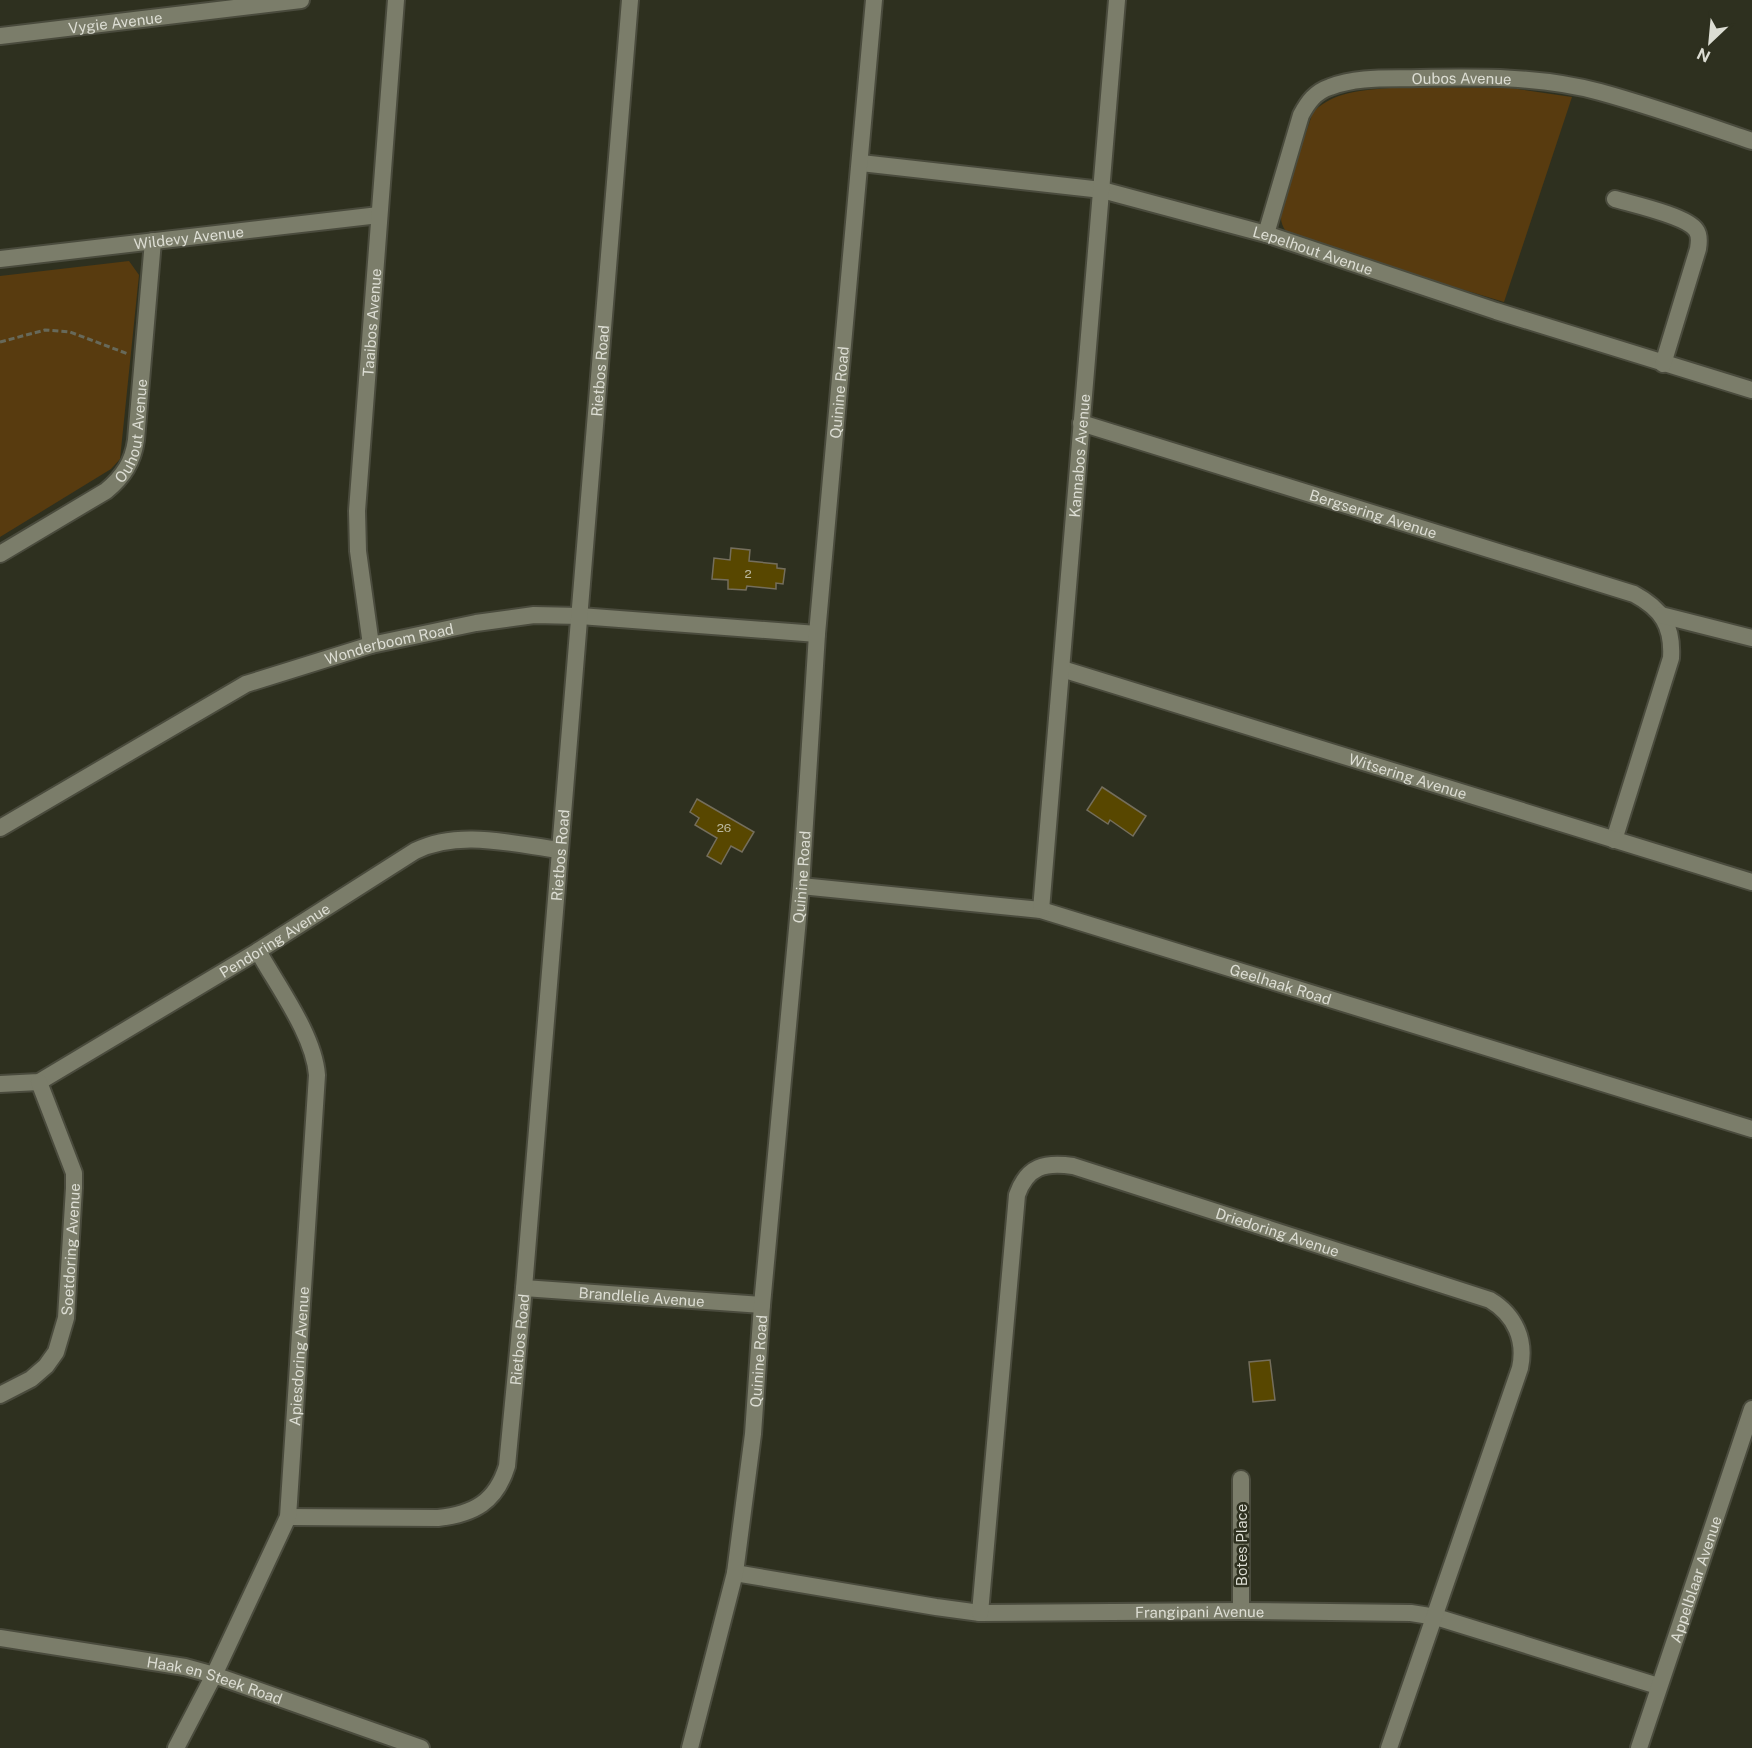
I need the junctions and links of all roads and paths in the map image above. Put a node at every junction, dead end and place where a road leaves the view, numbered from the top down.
1 (301, 0) edge
2 (396, 0) edge
3 (630, 0) edge
4 (874, 0) edge
5 (1117, 0) edge
6 (0, 36) edge
7 (1752, 141) edge
8 (861, 163) junction
9 (1102, 190) junction
10 (1615, 199) dead end
11 (379, 215) junction
12 (1266, 234) junction
13 (153, 242) junction
14 (0, 259) edge
15 (0, 342) edge
16 (143, 359) junction
17 (1664, 364) junction
18 (1752, 390) edge
19 (1081, 423) junction
20 (0, 554) edge
21 (1661, 615) junction
22 (580, 616) junction
23 (817, 634) junction
24 (1752, 638) edge
25 (371, 645) junction
26 (1062, 669) junction
27 (0, 828) edge
28 (1614, 840) junction
29 (560, 850) junction
30 (1752, 882) edge
31 (801, 886) junction
32 (1041, 910) junction
33 (258, 951) junction
34 (39, 1082) junction
35 (0, 1084) edge
36 (1752, 1129) edge
37 (524, 1288) junction
38 (762, 1305) junction
39 (0, 1395) edge
40 (1752, 1409) edge
41 (1241, 1479) dead end
42 (288, 1516) junction
43 (735, 1573) junction
44 (1241, 1611) junction
45 (980, 1612) junction
46 (1436, 1617) junction
47 (0, 1638) edge
48 (214, 1675) junction
49 (1658, 1686) junction
50 (176, 1748) edge
51 (421, 1748) edge
52 (690, 1748) edge
53 (1389, 1748) edge
54 (1639, 1748) edge

1 - 6 street, Vygie Avenue
2 - 11 street, Taaibos Avenue
3 - 22 street, Rietbos Road
4 - 8 street, Quinine Road
5 - 9 street, Kannabos Avenue
7 - 12 street, Oubos Avenue
8 - 9 street, Lepelhout Avenue
8 - 23 street, Quinine Road
9 - 12 street, Lepelhout Avenue
9 - 19 street, Kannabos Avenue
10 - 17 street
11 - 13 street, Wildevy Avenue
11 - 25 street, Taaibos Avenue
12 - 17 street, Lepelhout Avenue
13 - 14 street, Wildevy Avenue
13 - 16 street, Ouhout Avenue
15 - 16 path
16 - 20 street, Ouhout Avenue
17 - 18 street, Lepelhout Avenue
19 - 21 street, Bergsering Avenue
19 - 26 street, Kannabos Avenue
21 - 24 street, Bergsering Avenue
21 - 28 street, Bergsering Avenue
22 - 23 street, Wonderboom Road
22 - 25 street, Wonderboom Road
22 - 29 street, Rietbos Road
23 - 31 street, Quinine Road
25 - 27 street, Wonderboom Road
26 - 28 street, Witsering Avenue
26 - 32 street, Kannabos Avenue
28 - 30 street, Witsering Avenue
29 - 33 street, Pendoring Avenue
29 - 37 street, Rietbos Road
31 - 32 street, Geelhaak Road
31 - 38 street, Quinine Road
32 - 36 street, Geelhaak Road
33 - 34 street, Pendoring Avenue
33 - 42 street, Apiesdoring Avenue
34 - 35 street, Pendoring Avenue
34 - 39 street, Soetdoring Avenue
37 - 38 street, Brandlelie Avenue
37 - 42 street, Rietbos Road
38 - 43 street, Quinine Road
40 - 49 street, Appelblaar Avenue
41 - 44 street, Botes Place
42 - 48 street, Apiesdoring Avenue
43 - 45 street, Frangipani Avenue
43 - 52 street, Quinine Road
44 - 45 street, Frangipani Avenue
44 - 46 street, Frangipani Avenue
45 - 46 street, Driedoring Avenue
46 - 49 street, Frangipani Avenue
46 - 53 street, Driedoring Avenue
47 - 48 street, Haak en Steek Road
48 - 50 street, Apiesdoring Avenue
48 - 51 street, Haak en Steek Road
49 - 54 street, Appelblaar Avenue

